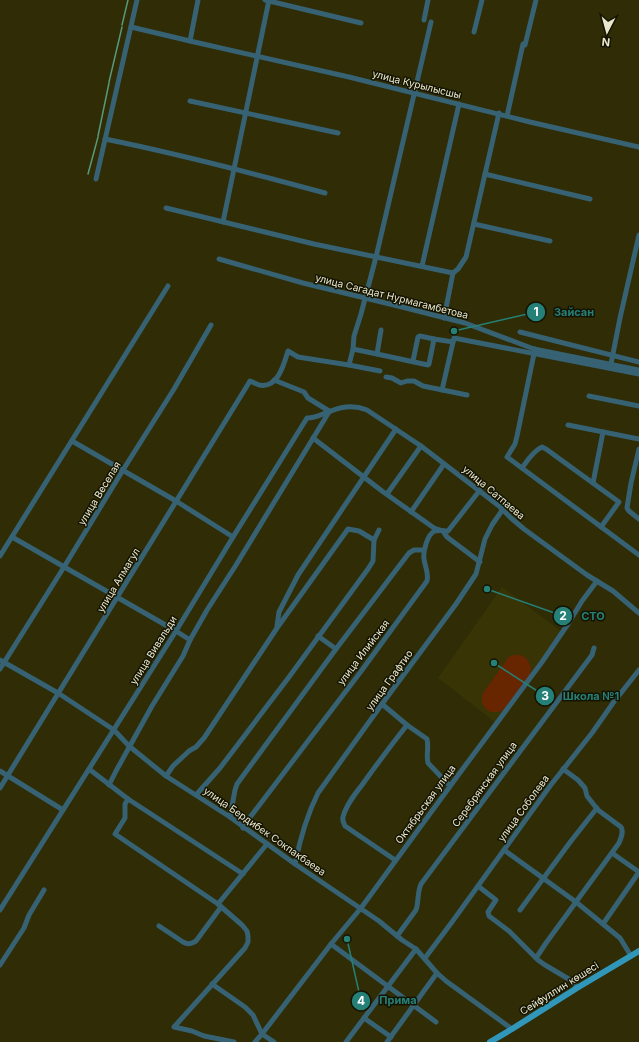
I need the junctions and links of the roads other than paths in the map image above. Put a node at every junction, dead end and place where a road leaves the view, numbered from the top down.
1 (137, 0) edge
2 (198, 0) edge
3 (268, 0) edge
4 (428, 0) edge
5 (482, 0) edge
6 (536, 0) edge
7 (424, 20) dead end
8 (361, 22) dead end
9 (431, 22) dead end
10 (131, 27) junction
11 (474, 32) dead end
12 (190, 41) junction
13 (257, 56) junction
14 (415, 93) junction
15 (190, 101) dead end
16 (459, 104) junction
17 (245, 113) junction
18 (499, 113) junction
19 (506, 116) junction
20 (338, 133) dead end
21 (105, 139) junction
22 (639, 147) edge
23 (235, 168) junction
24 (485, 174) junction
25 (96, 179) dead end
26 (325, 193) dead end
27 (590, 199) dead end
28 (166, 208) dead end
29 (223, 222) junction
30 (474, 224) junction
31 (639, 235) edge
32 (550, 241) dead end
33 (376, 257) junction
34 (219, 259) dead end
35 (422, 266) junction
36 (453, 273) junction
37 (168, 286) dead end
38 (365, 298) junction
39 (444, 318) junction
40 (211, 325) dead end
41 (381, 330) dead end
42 (520, 332) dead end
43 (434, 339) junction
44 (453, 342) junction
45 (353, 349) junction
46 (534, 351) junction
47 (377, 354) junction
48 (612, 355) junction
49 (413, 361) junction
50 (639, 362) edge
51 (611, 364) junction
52 (349, 366) junction
53 (639, 370) edge
54 (380, 371) dead end
55 (639, 374) edge
56 (386, 377) dead end
57 (274, 380) junction
58 (442, 390) junction
59 (467, 395) dead end
60 (590, 396) dead end
61 (639, 406) edge
62 (329, 411) junction
63 (568, 425) dead end
64 (396, 429) junction
65 (603, 432) junction
66 (313, 438) junction
67 (639, 439) edge
68 (72, 441) junction
69 (421, 446) junction
70 (639, 449) edge
71 (444, 464) junction
72 (522, 468) junction
73 (123, 470) junction
74 (364, 477) junction
75 (593, 482) junction
76 (480, 490) junction
77 (387, 494) junction
78 (176, 500) junction
79 (503, 510) junction
80 (411, 512) junction
81 (639, 519) edge
82 (601, 527) junction
83 (379, 530) dead end
84 (443, 531) junction
85 (12, 537) junction
86 (233, 537) junction
87 (374, 540) junction
88 (424, 550) junction
89 (639, 555) edge
90 (0, 556) edge
91 (480, 562) junction
92 (64, 567) junction
93 (597, 581) junction
94 (118, 597) junction
95 (639, 613) edge
96 (277, 628) junction
97 (176, 631) junction
98 (318, 636) junction
99 (190, 640) junction
100 (594, 648) dead end
101 (336, 649) junction
102 (2, 661) edge
103 (0, 669) edge
104 (639, 670) edge
105 (58, 693) junction
106 (382, 704) junction
107 (407, 724) junction
108 (114, 730) junction
109 (130, 746) junction
110 (89, 769) junction
111 (563, 769) junction
112 (0, 771) edge
113 (8, 776) junction
114 (166, 776) junction
115 (109, 785) junction
116 (450, 786) junction
117 (0, 788) edge
118 (196, 795) junction
119 (128, 799) junction
120 (597, 808) junction
121 (63, 810) junction
122 (230, 817) junction
123 (243, 828) junction
124 (267, 844) junction
125 (504, 850) junction
126 (612, 853) junction
127 (395, 860) junction
128 (295, 864) junction
129 (243, 874) junction
130 (544, 878) junction
131 (478, 886) junction
132 (44, 890) dead end
133 (576, 902) junction
134 (219, 906) junction
135 (360, 908) junction
136 (0, 910) edge
137 (520, 910) dead end
138 (603, 924) junction
139 (159, 926) dead end
140 (397, 936) junction
141 (331, 944) junction
142 (416, 949) junction
143 (639, 951) edge
144 (631, 956) junction
145 (425, 958) junction
146 (536, 958) junction
147 (0, 965) edge
148 (437, 973) junction
149 (212, 984) junction
150 (388, 986) junction
151 (577, 988) junction
152 (414, 1006) junction
153 (364, 1018) junction
154 (436, 1022) dead end
155 (512, 1029) junction
156 (262, 1034) junction
157 (391, 1037) junction
158 (234, 1042) edge
159 (255, 1042) edge
160 (274, 1042) edge
161 (346, 1042) edge
162 (387, 1042) edge
163 (490, 1042) edge

1 - 10 street
2 - 12 street
3 - 8 street
3 - 13 street
4 - 7 street
5 - 11 street
6 - 19 street
9 - 14 street
10 - 12 street, улица Курылысшы
10 - 21 street
12 - 13 street, улица Курылысшы
13 - 14 street, улица Курылысшы
13 - 17 street
14 - 16 street, улица Курылысшы
14 - 33 street
15 - 17 street
16 - 18 street, улица Курылысшы
16 - 35 street
17 - 20 street
17 - 23 street
18 - 19 street, улица Курылысшы
18 - 24 street
19 - 22 street, улица Курылысшы
21 - 23 street
21 - 25 street
23 - 26 street
23 - 29 street
24 - 27 street
24 - 30 street
28 - 29 street
29 - 33 street
30 - 32 street
30 - 36 street
31 - 48 street
33 - 35 street
33 - 38 street
34 - 38 street, улица Сагадат Нурмагамбетова
35 - 36 street
36 - 39 street
37 - 68 street
38 - 39 street, улица Сагадат Нурмагамбетова
38 - 45 street
39 - 46 street, улица Сагадат Нурмагамбетова
40 - 73 street, улица Веселая
41 - 47 street
42 - 48 street
43 - 44 street
43 - 49 street
43 - 49 street
44 - 46 street
44 - 58 street
45 - 47 street
45 - 52 street
46 - 51 street, улица Сагадат Нурмагамбетова
46 - 55 street
46 - 72 street
47 - 49 street
48 - 50 street
48 - 51 street
51 - 53 street, улица Сагадат Нурмагамбетова
52 - 54 street
52 - 57 street
56 - 58 street
57 - 62 street
57 - 78 street, улица Алмагул
58 - 59 street
60 - 61 street
62 - 64 street, улица Сатпаева
62 - 66 street
62 - 86 street, улица Вивальди
63 - 65 street
64 - 69 street, улица Сатпаева
64 - 74 street
65 - 67 street
65 - 75 street
66 - 74 street
66 - 99 street
68 - 73 street
68 - 85 street
69 - 71 street, улица Сатпаева
69 - 77 street
70 - 81 street
71 - 76 street, улица Сатпаева
71 - 80 street
72 - 75 street
72 - 82 street
73 - 78 street
73 - 92 street, улица Веселая
74 - 77 street
74 - 96 street
75 - 82 street
76 - 79 street, улица Сатпаева
76 - 84 street
77 - 80 street
78 - 86 street
78 - 94 street, улица Алмагул
79 - 91 street, улица Графтио
79 - 93 street, улица Сатпаева
80 - 84 street
82 - 89 street
83 - 87 street
84 - 88 street
84 - 91 street
85 - 90 street
85 - 92 street
86 - 97 street, улица Вивальди
87 - 96 street
87 - 98 street
88 - 101 street
88 - 123 street, улица Илийская
91 - 106 street, улица Графтио
92 - 94 street
92 - 102 street, улица Веселая
93 - 95 street, улица Сатпаева
93 - 116 street, Октябрьская улица
94 - 97 street
94 - 105 street, улица Алмагул
96 - 114 street
97 - 99 street
97 - 108 street, улица Вивальди
98 - 101 street
98 - 118 street
99 - 109 street
100 - 140 street, Серебрянская улица
101 - 122 street
102 - 103 street, улица Веселая
102 - 105 street, улица Бердибек Сокпакбаева
104 - 111 street, улица Соболева
105 - 108 street, улица Бердибек Сокпакбаева
105 - 113 street, улица Алмагул
106 - 107 street
106 - 128 street, улица Графтио
107 - 116 street
107 - 127 street
108 - 109 street, улица Бердибек Сокпакбаева
108 - 110 street, улица Вивальди
109 - 114 street, улица Бердибек Сокпакбаева
109 - 115 street
110 - 115 street
110 - 121 street, улица Вивальди
111 - 120 street
111 - 125 street, улица Соболева
112 - 113 street
113 - 117 street, улица Алмагул
113 - 121 street
114 - 118 street, улица Бердибек Сокпакбаева
115 - 119 street
116 - 127 street, Октябрьская улица
118 - 122 street, улица Бердибек Сокпакбаева
119 - 129 street
119 - 134 street
120 - 126 street
120 - 130 street
121 - 136 street, улица Вивальди
122 - 123 street, улица Бердибек Сокпакбаева
123 - 124 street, улица Бердибек Сокпакбаева
124 - 128 street, улица Бердибек Сокпакбаева
124 - 129 street
125 - 130 street
125 - 131 street, улица Соболева
126 - 133 street
126 - 138 street
127 - 135 street, Октябрьская улица
128 - 135 street, улица Бердибек Сокпакбаева
129 - 134 street
130 - 133 street
130 - 137 street
131 - 145 street, улица Соболева
131 - 146 street
132 - 147 street
133 - 138 street
133 - 146 street
134 - 139 street
134 - 149 street
135 - 140 street, улица Бердибек Сокпакбаева
135 - 141 street, Октябрьская улица
138 - 144 street
140 - 142 street, улица Бердибек Сокпакбаева
141 - 150 street
141 - 156 street, Октябрьская улица
142 - 145 street, улица Бердибек Сокпакбаева
142 - 150 street
143 - 144 main road, Сейфуллин көшесі
144 - 151 main road, Сейфуллин көшесі
145 - 148 street, улица Бердибек Сокпакбаева
146 - 151 street
148 - 152 street
148 - 155 street, улица Бердибек Сокпакбаева
149 - 156 street
149 - 158 street
150 - 152 street
150 - 153 street
151 - 155 main road, Сейфуллин көшесі
152 - 154 street
152 - 157 street
153 - 157 street
153 - 161 street
155 - 163 main road, Сейфуллин көшесі
156 - 159 street, Октябрьская улица
156 - 160 street
157 - 162 street

